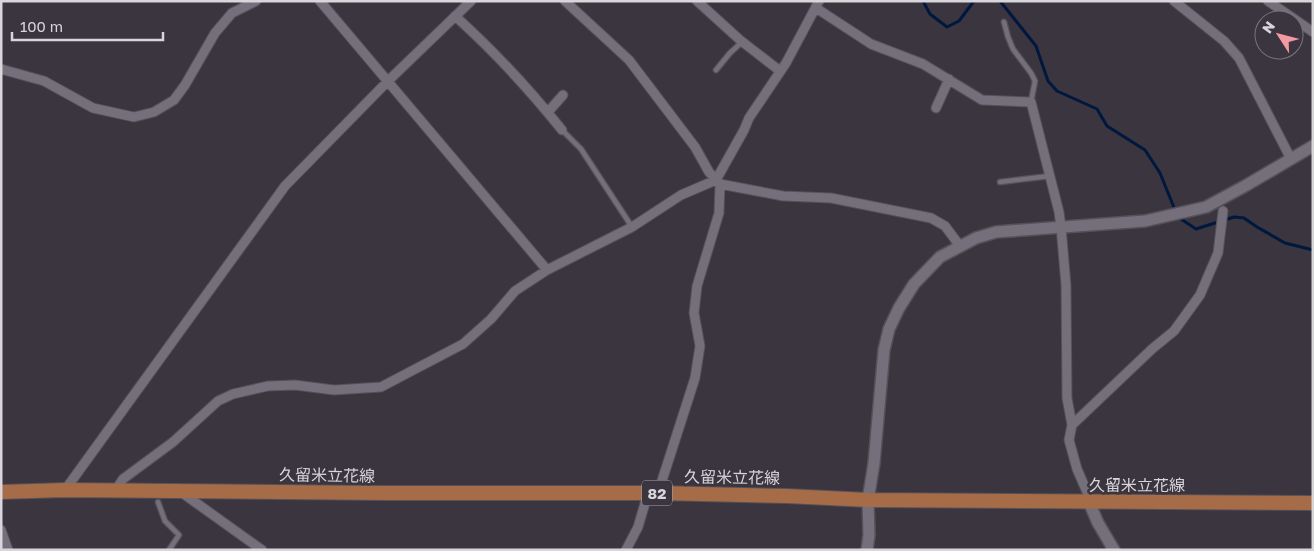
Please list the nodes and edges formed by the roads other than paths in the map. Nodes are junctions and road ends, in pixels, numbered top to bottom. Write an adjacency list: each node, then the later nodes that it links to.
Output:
1 (256, 1): 13 (street)
2 (320, 1): 17 (street)
3 (471, 1): 9 (street)
4 (566, 1): 26 (street)
5 (697, 1): 12 (street)
6 (1174, 1): 24 (street)
7 (1268, 1): 11 (street)
8 (817, 4): 15 (street); 16 (street)
9 (455, 16): 17 (street); 21 (street)
10 (1004, 22): 19 (lane)
11 (1313, 32)
12 (742, 42): 14 (lane); 15 (street)
13 (1, 69)
14 (716, 70)
15 (780, 71): 26 (street)
16 (949, 80): 19 (street); 20 (street)
17 (388, 82): 32 (street); 34 (street)
18 (563, 95): 21 (street)
19 (1031, 102): 25 (street)
20 (936, 108)
21 (548, 112): 22 (street)
22 (562, 130): 29 (lane)
23 (1313, 146): 24 (street)
24 (1291, 159): 30 (street)
25 (1050, 176): 27 (lane); 30 (street)
26 (718, 182): 29 (street); 31 (street); 38 (street)
27 (1000, 182)
28 (1223, 211): 33 (street)
29 (632, 227): 32 (street)
30 (1060, 227): 31 (street); 33 (street)
31 (960, 246): 39 (street)
32 (547, 270): 37 (street)
33 (1072, 425): 41 (street)
34 (65, 490): 36 (main road, 久留米立花線 / 82); 37 (main road, 久留米立花線 / 82)
35 (180, 491): 37 (main road, 久留米立花線 / 82); 38 (main road, 久留米立花線 / 82); 47 (street)
36 (1, 492)
37 (115, 492)
38 (653, 493): 39 (main road, 久留米立花線 / 82); 48 (street)
39 (868, 500): 41 (main road, 久留米立花線 / 82); 49 (street)
40 (158, 502): 46 (lane)
41 (1089, 502): 42 (main road, 久留米立花線 / 82); 44 (street)
42 (1313, 503)
43 (1, 530): 45 (street)
44 (1115, 549)
45 (8, 550)
46 (169, 550)
47 (262, 550)
48 (626, 550)
49 (867, 550)

